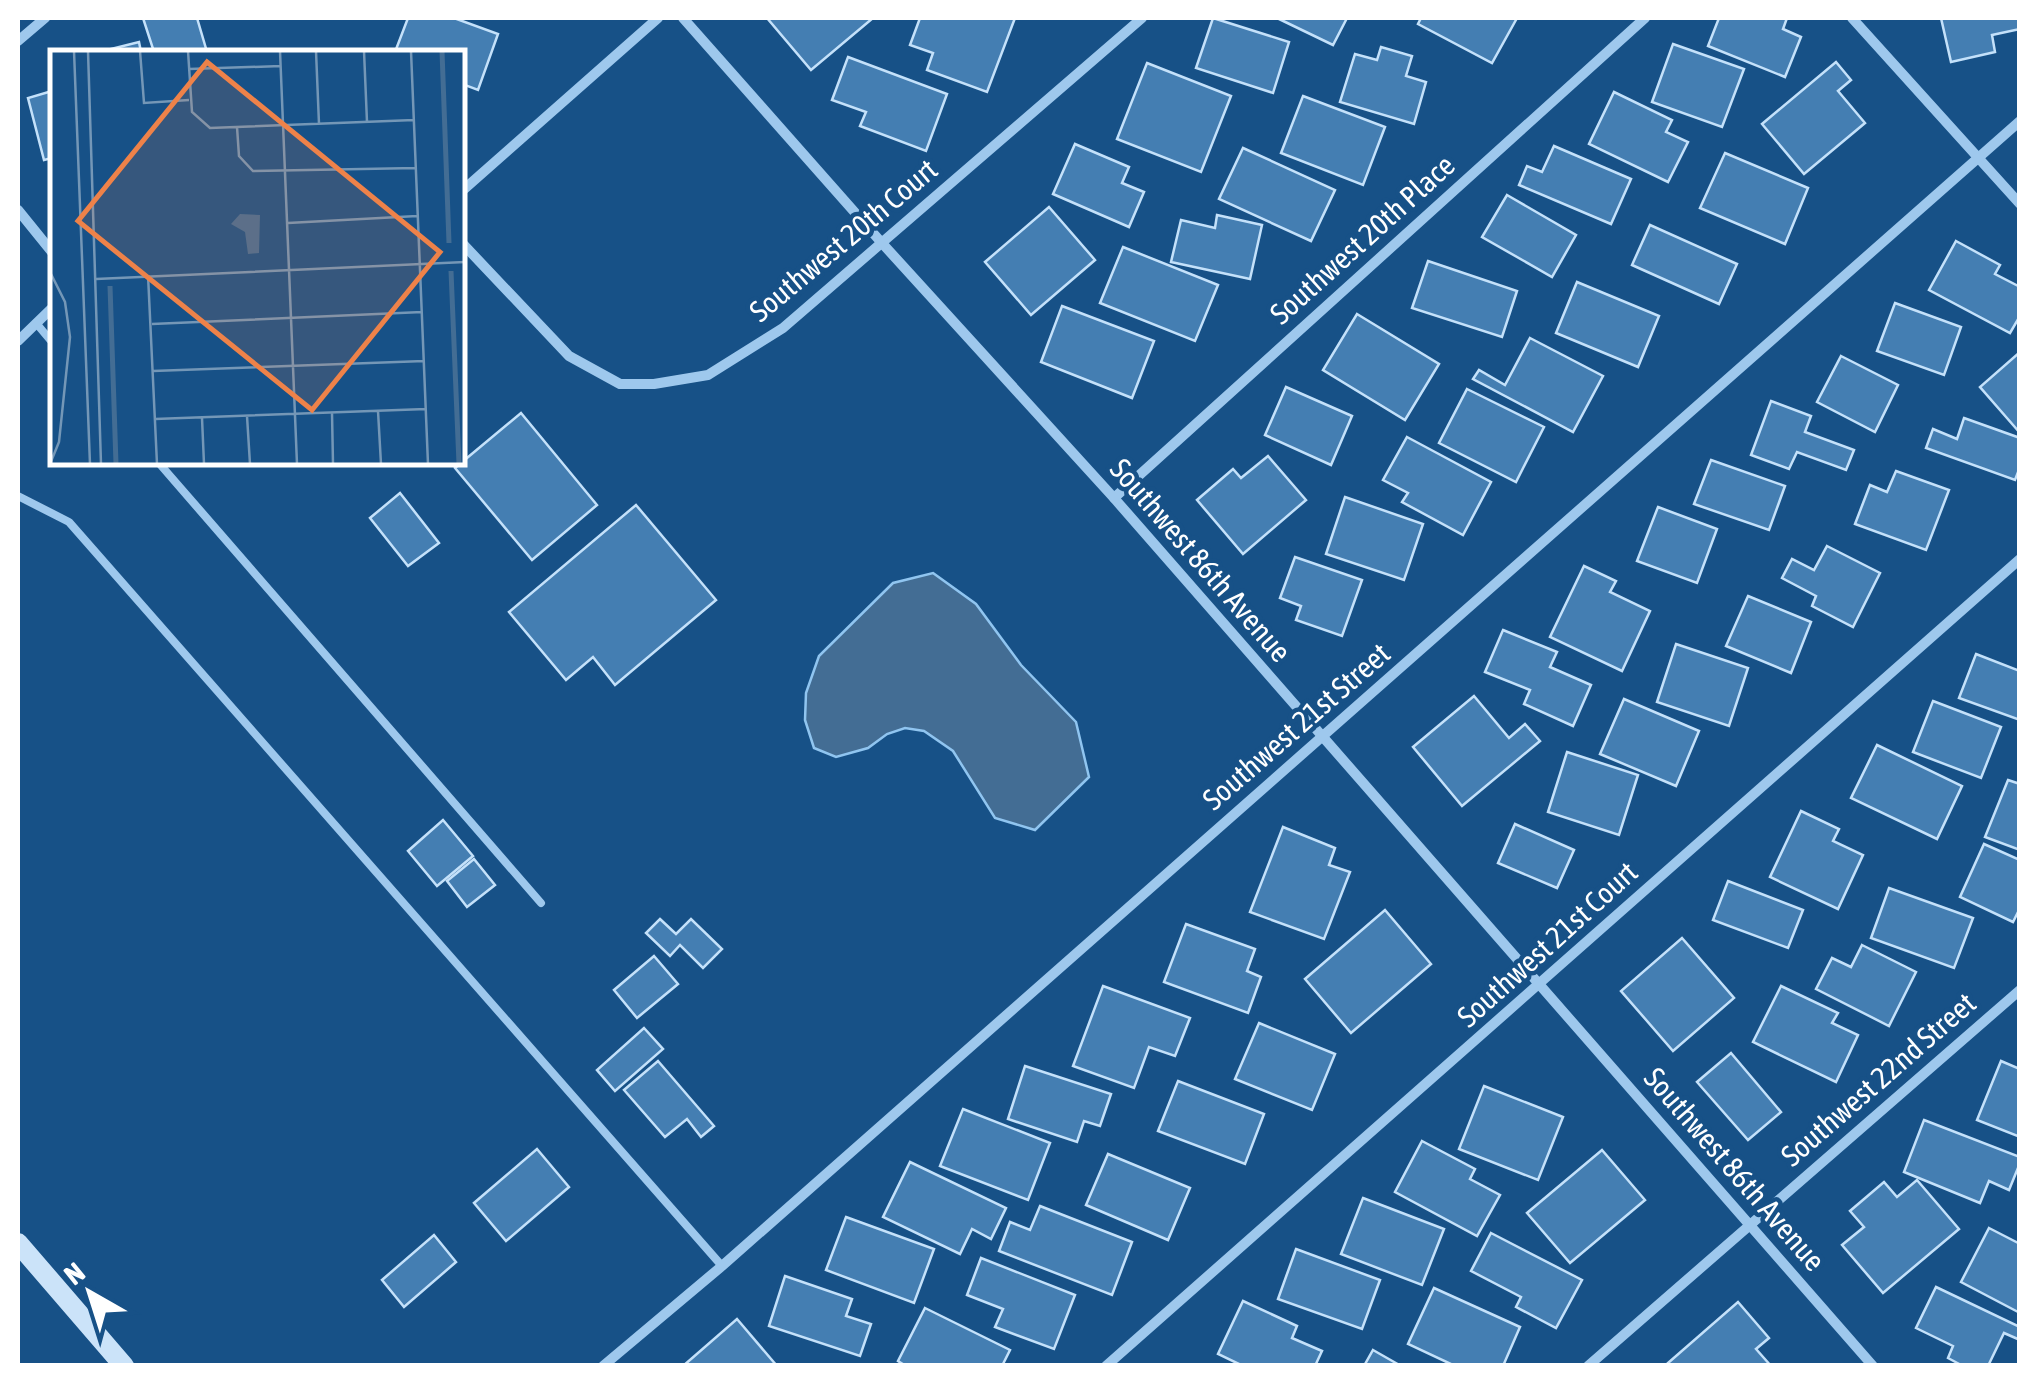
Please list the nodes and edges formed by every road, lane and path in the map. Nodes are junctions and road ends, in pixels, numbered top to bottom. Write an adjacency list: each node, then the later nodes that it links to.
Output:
1 (45, 18): 7 (street)
2 (658, 18): 10 (street)
3 (683, 18): 13 (street, Southwest 86th Avenue)
4 (1142, 18): 13 (street, Southwest 20th Court)
5 (1645, 18): 22 (street, Southwest 20th Place)
6 (1852, 18): 9 (street)
7 (18, 41)
8 (2020, 120): 9 (street, Southwest 21st Street)
9 (1977, 158): 11 (street); 24 (street, Southwest 21st Street)
10 (465, 187)
11 (2020, 204)
12 (18, 210): 15 (street)
13 (881, 242): 14 (street, Southwest 20th Court); 22 (street, Southwest 86th Avenue)
14 (465, 246)
15 (50, 250)
16 (50, 310): 17 (street)
17 (36, 323): 18 (street); 19 (lane)
18 (18, 340)
19 (50, 340)
20 (161, 465): 25 (lane)
21 (18, 496): 30 (lane)
22 (1114, 498): 24 (street, Southwest 86th Avenue)
23 (2020, 558): 26 (street, Southwest 21st Court)
24 (1322, 736): 26 (street, Southwest 86th Avenue); 30 (street, Southwest 21st Street)
25 (541, 903)
26 (1539, 986): 28 (street, Southwest 86th Avenue); 33 (street, Southwest 21st Court)
27 (2020, 990): 28 (street, Southwest 22nd Street)
28 (1749, 1223): 34 (street, Southwest 22nd Street); 35 (street, Southwest 86th Avenue)
29 (18, 1243): 31 (main road)
30 (722, 1266): 32 (street, Southwest 21st Street)
31 (124, 1366)
32 (603, 1366)
33 (1106, 1366)
34 (1588, 1366)
35 (1874, 1366)

